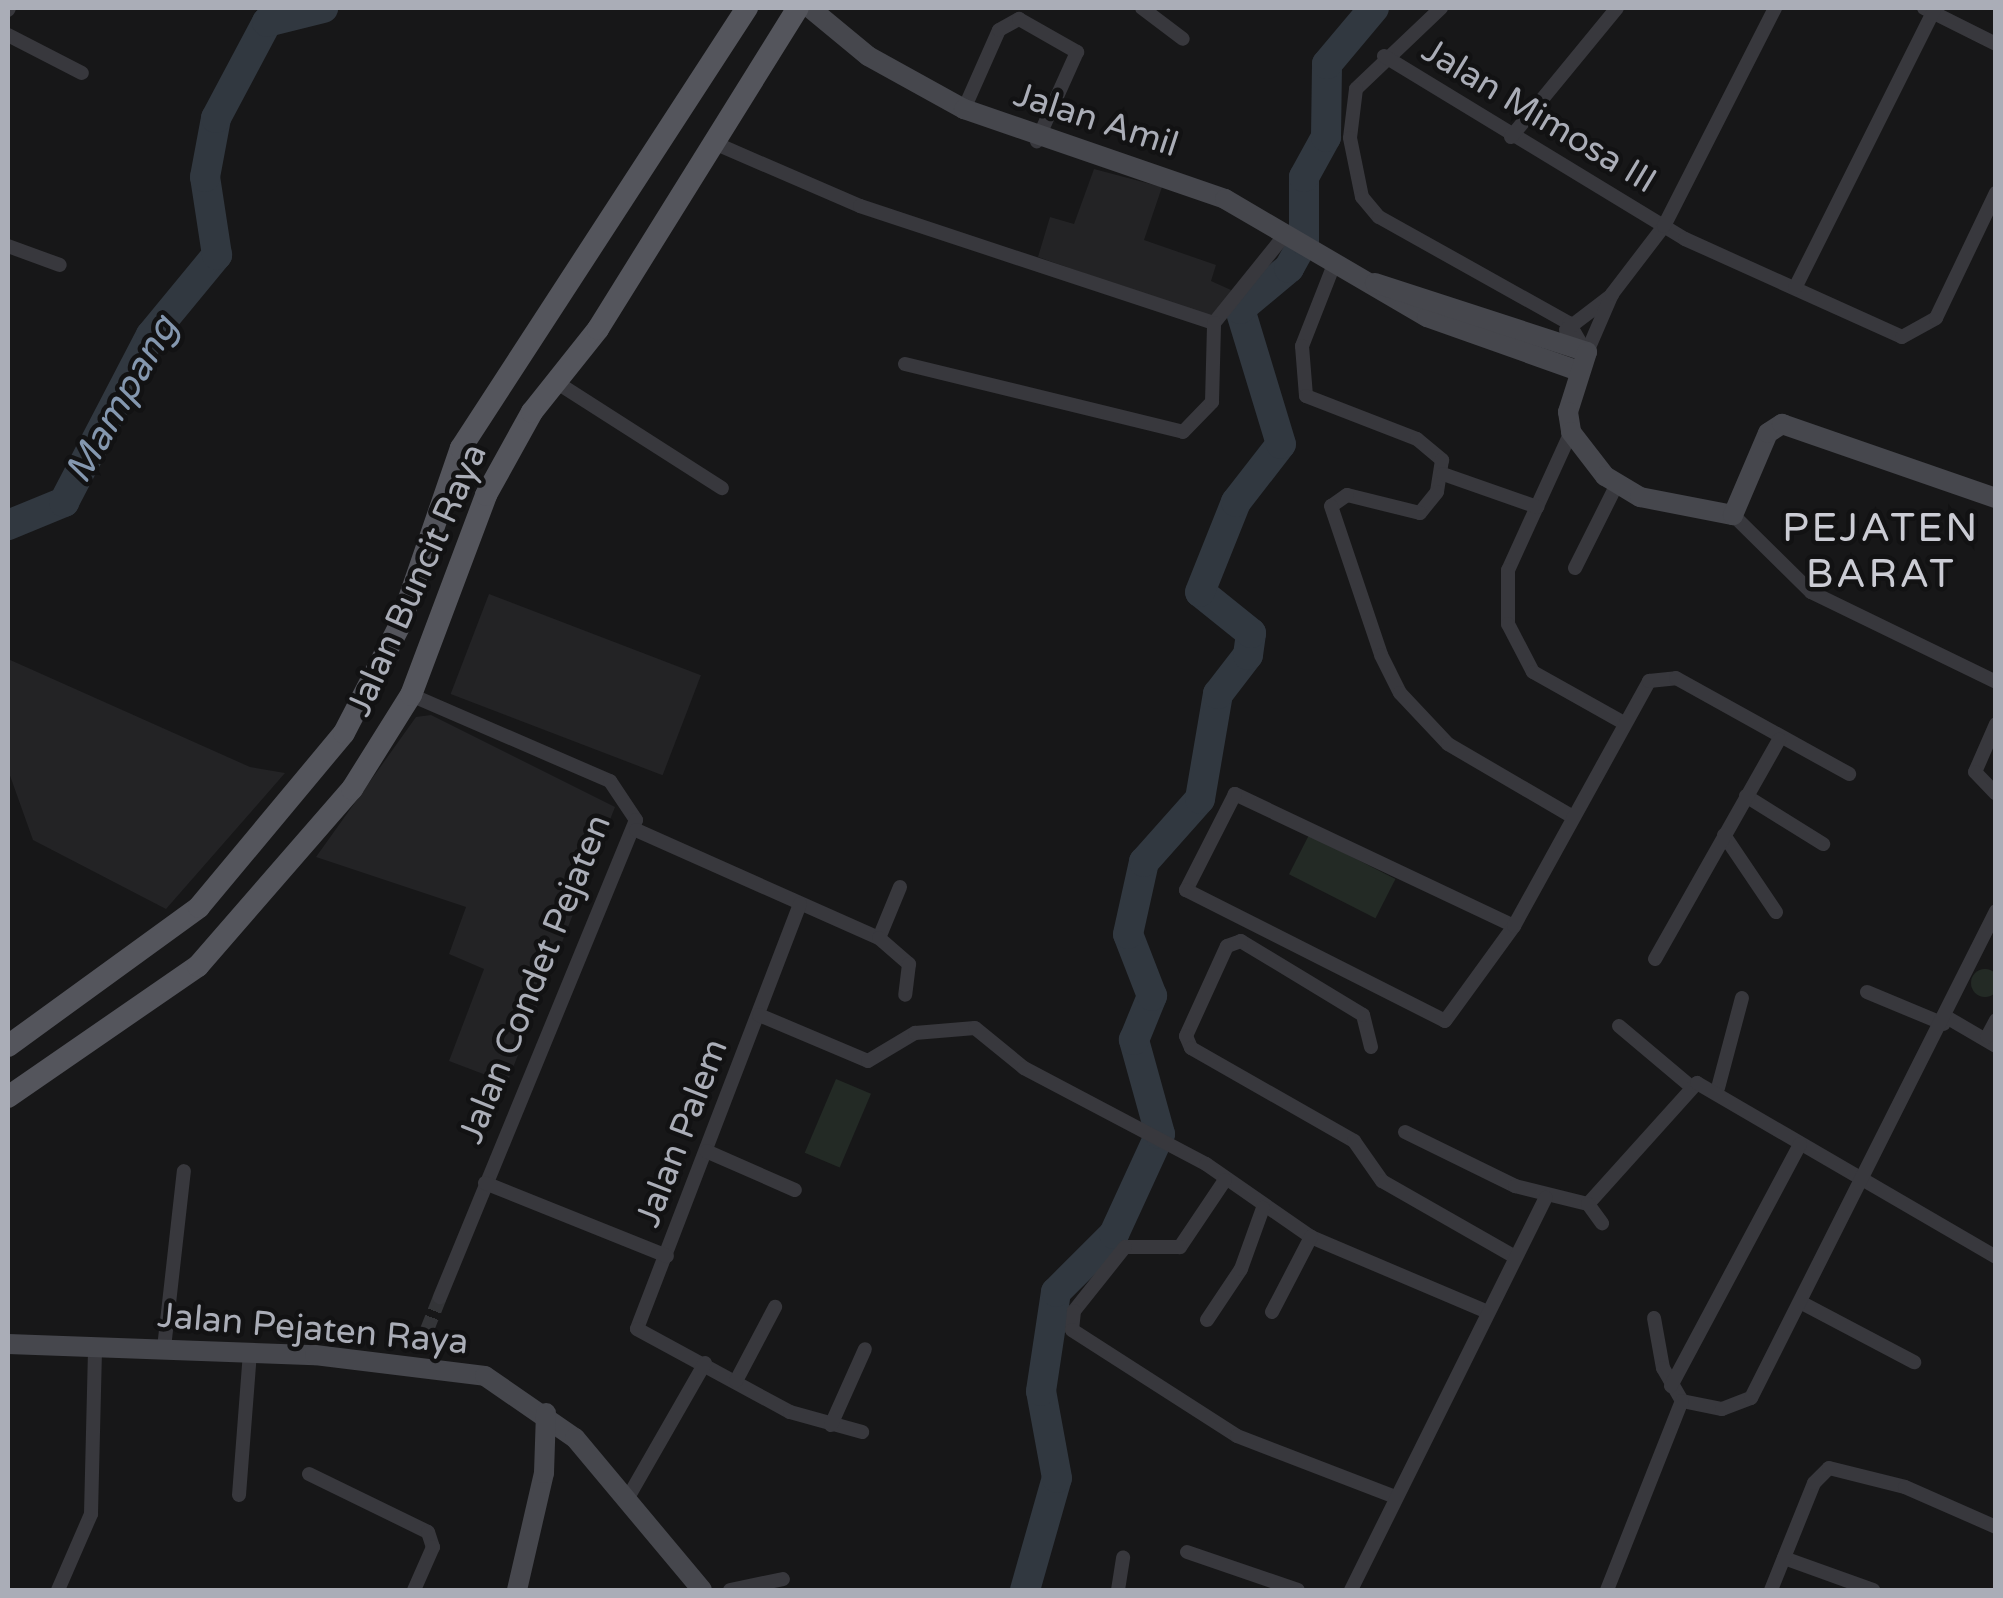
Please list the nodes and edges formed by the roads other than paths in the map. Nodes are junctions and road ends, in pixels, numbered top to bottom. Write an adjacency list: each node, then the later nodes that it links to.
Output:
1 (747, 8): 40 (main road, Jalan Buncit Raya)
2 (798, 8): 16 (main road, Jalan Buncit Raya)
3 (810, 8): 14 (street, Jalan Amil)
4 (1142, 8): 10 (street)
5 (1441, 8): 12 (street)
6 (1617, 8): 15 (street)
7 (1774, 8): 19 (street)
8 (1928, 10): 11 (street); 24 (street)
9 (8, 34): 13 (street)
10 (1182, 39)
11 (1996, 44)
12 (1384, 56): 15 (street, Jalan Mimosa III); 27 (street)
13 (82, 73)
14 (964, 109): 17 (street, Jalan Amil); 17 (street)
15 (1510, 137): 19 (street, Jalan Mimosa III)
16 (712, 142): 26 (street); 31 (main road, Jalan Buncit Raya)
17 (1037, 142): 20 (street, Jalan Amil)
18 (1996, 193): 24 (street, Jalan Mimosa III)
19 (1664, 226): 24 (street, Jalan Mimosa III); 25 (street)
20 (1287, 239): 23 (street, Jalan Amil); 26 (street)
21 (8, 246): 22 (street)
22 (60, 266)
23 (1333, 267): 28 (street, Jalan Amil); 33 (street)
24 (1795, 288)
25 (1612, 294): 27 (street); 29 (street)
26 (1214, 322): 30 (street)
27 (1569, 323): 28 (street); 29 (street)
28 (1558, 353): 29 (street, Jalan Amil)
29 (1583, 362): 32 (street)
30 (905, 364)
31 (556, 382): 35 (street); 41 (main road, Jalan Buncit Raya)
32 (1571, 432): 34 (street); 37 (street)
33 (1443, 474): 37 (street); 50 (street)
34 (1617, 484): 38 (street); 39 (street)
35 (722, 488)
36 (1996, 498): 38 (street)
37 (1536, 507): 44 (street)
38 (1733, 515): 42 (street)
39 (1575, 568)
40 (413, 586): 41 (main road); 69 (main road, Jalan Buncit Raya)
41 (448, 597): 43 (main road, Jalan Buncit Raya)
42 (1996, 682)
43 (411, 695): 51 (street, Jalan Condet Pejaten); 73 (main road, Jalan Buncit Raya)
44 (1622, 722): 46 (street); 50 (street)
45 (1996, 724): 48 (street)
46 (1779, 740): 47 (street); 49 (street)
47 (1849, 774)
48 (1996, 794)
49 (1746, 796): 52 (street); 53 (street)
50 (1573, 817): 58 (street)
51 (636, 830): 55 (street); 79 (street, Jalan Condet Pejaten)
52 (1724, 835): 57 (street); 60 (street)
53 (1822, 844)
54 (900, 887): 59 (street)
55 (800, 904): 59 (street); 64 (street, Jalan Palem)
56 (1996, 911): 66 (street)
57 (1776, 912)
58 (1514, 926): 58 (street)
59 (879, 938): 62 (street)
60 (1654, 958)
61 (1867, 992): 66 (street)
62 (905, 995)
63 (1742, 998): 72 (street)
64 (758, 1015): 76 (street, Jalan Palem); 78 (street)
65 (1996, 1020): 68 (street)
66 (1946, 1021): 68 (street); 80 (street)
67 (1619, 1026): 71 (street)
68 (1991, 1042)
69 (8, 1046)
70 (1371, 1047): 88 (street)
71 (1689, 1085): 72 (street); 83 (street)
72 (1718, 1088): 75 (street)
73 (8, 1097)
74 (1405, 1132): 82 (street)
75 (1800, 1144): 80 (street); 105 (street)
76 (706, 1152): 81 (street); 87 (street, Jalan Palem)
77 (184, 1171): 99 (street)
78 (1225, 1180): 84 (street); 115 (street)
79 (484, 1183): 87 (street, Jalan Palem); 90 (street, Jalan Condet Pejaten)
80 (1864, 1184): 89 (street); 91 (street)
81 (796, 1190)
82 (1546, 1198): 83 (street); 88 (street)
83 (1588, 1204): 85 (street)
84 (1263, 1208): 86 (street); 96 (street)
85 (1602, 1223)
86 (1312, 1237): 93 (street); 94 (street)
87 (667, 1256): 103 (street)
88 (1515, 1257): 94 (street)
89 (1996, 1257)
90 (440, 1297)
91 (1802, 1303): 102 (street); 106 (street)
92 (775, 1306): 104 (street)
93 (1272, 1312)
94 (1488, 1312): 115 (street)
95 (1654, 1318): 105 (street)
96 (1207, 1320)
97 (8, 1344): 98 (street, Jalan Pejaten Raya)
98 (95, 1345): 99 (street, Jalan Pejaten Raya); 121 (street)
99 (164, 1348): 101 (street, Jalan Pejaten Raya)
100 (865, 1349): 108 (street)
101 (250, 1352): 107 (street, Jalan Pejaten Raya); 113 (street)
102 (1914, 1362)
103 (705, 1364): 104 (street); 114 (street)
104 (736, 1381): 108 (street)
105 (1671, 1386): 106 (street)
106 (1682, 1400): 129 (street)
107 (546, 1413): 110 (street, Jalan Pejaten Raya); 111 (street)
108 (831, 1426): 109 (street)
109 (862, 1432)
110 (575, 1438): 111 (street); 114 (street, Jalan Pejaten Raya)
111 (544, 1472): 123 (street)
112 (309, 1474): 122 (street)
113 (238, 1494)
114 (630, 1494): 124 (street, Jalan Pejaten Raya)
115 (1395, 1497): 128 (street)
116 (1996, 1526): 119 (street)
117 (1187, 1552): 127 (street)
118 (1123, 1557): 126 (street)
119 (1784, 1558): 130 (street); 131 (street)
120 (783, 1579): 125 (street)
121 (58, 1590)
122 (414, 1590)
123 (518, 1590)
124 (702, 1590)
125 (730, 1590)
126 (1118, 1590)
127 (1298, 1590)
128 (1351, 1590)
129 (1607, 1590)
130 (1772, 1590)
131 (1873, 1590)

